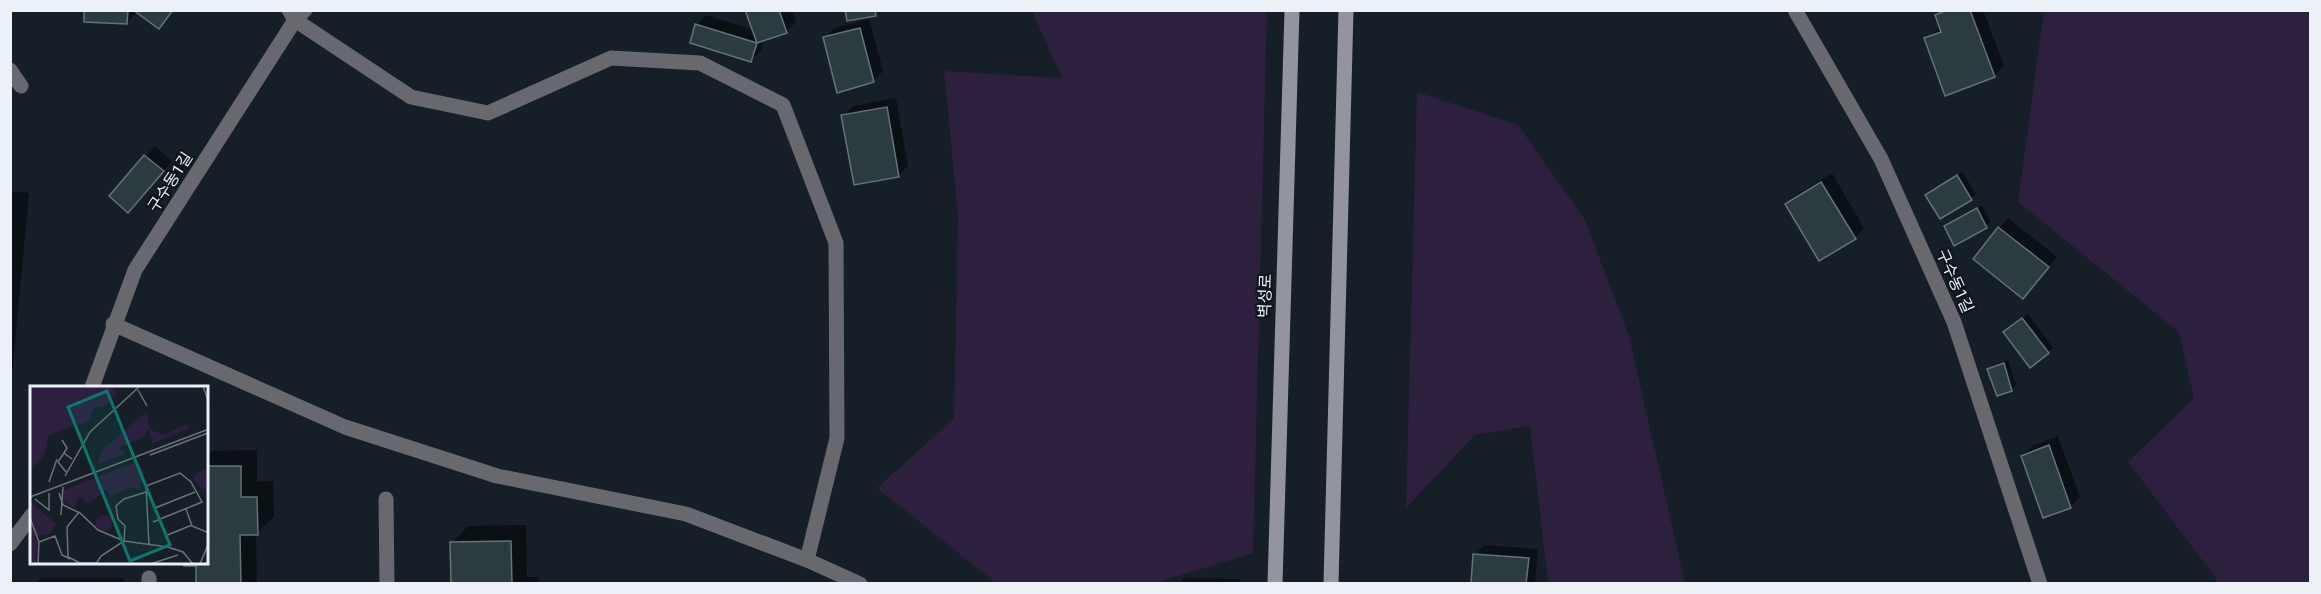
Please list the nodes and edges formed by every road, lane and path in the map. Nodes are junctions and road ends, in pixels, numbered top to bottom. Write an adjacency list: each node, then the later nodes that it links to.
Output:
1 (1292, 10): 15 (main road, 벽성로)
2 (1346, 10): 16 (main road)
3 (1795, 10): 17 (street, 구수동1길)
4 (296, 14): 7 (street, 구수동1길); 12 (street)
5 (10, 70): 6 (street)
6 (21, 87)
7 (113, 324): 8 (street, 구수동1길); 12 (street)
8 (92, 386)
9 (386, 499): 13 (street)
10 (30, 518): 11 (street)
11 (10, 544)
12 (807, 560): 14 (street)
13 (387, 584)
14 (860, 584)
15 (1275, 584)
16 (1331, 584)
17 (2040, 584)

